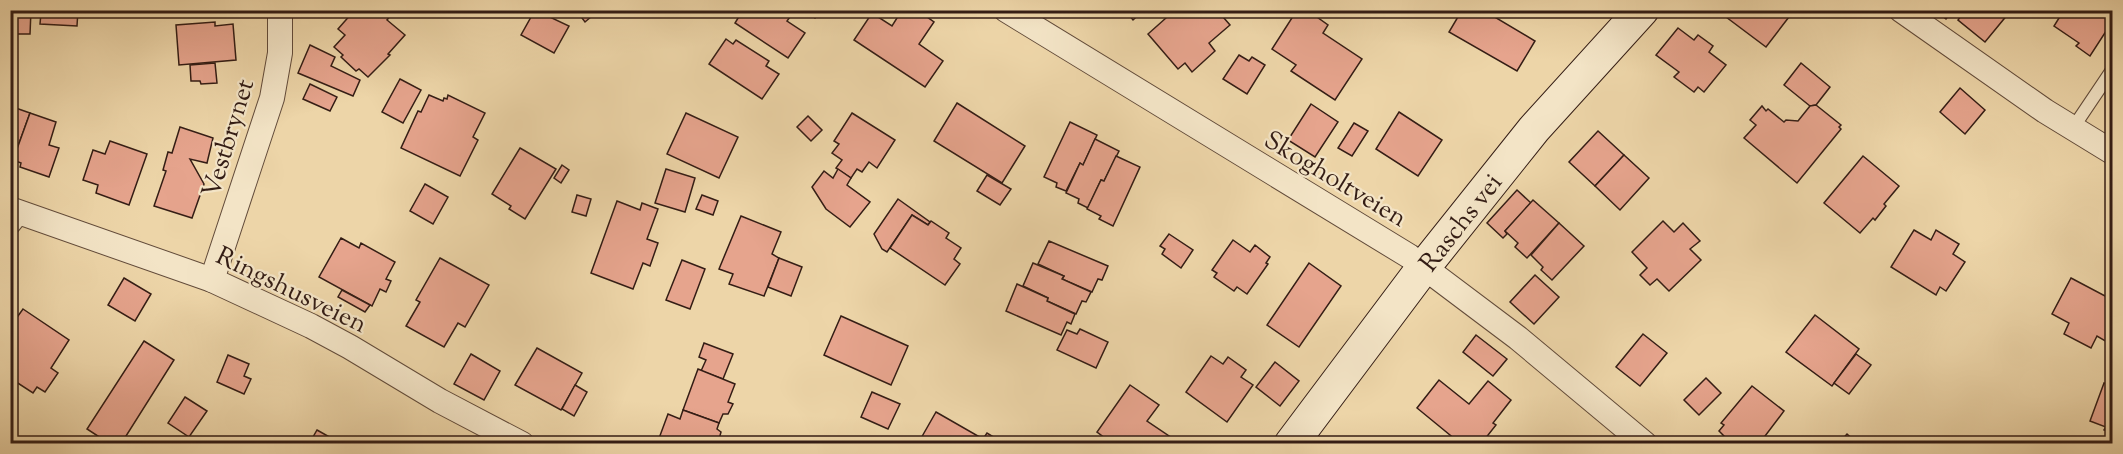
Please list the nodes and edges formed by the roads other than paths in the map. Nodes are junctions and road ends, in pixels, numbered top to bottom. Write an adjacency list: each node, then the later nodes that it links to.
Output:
1 (280, 10): 10 (street, Vestbrynet)
2 (1006, 10): 9 (street, Skogholtveien)
3 (1642, 10): 9 (street, Raschs vei)
4 (1900, 10): 6 (street)
5 (2112, 70): 6 (lane)
6 (2073, 128): 7 (street)
7 (2112, 152)
8 (15, 218): 10 (street, Ringshusveien)
9 (1424, 268): 12 (street, Raschs vei); 13 (street, Skogholtveien)
10 (212, 280): 11 (street, Ringshusveien)
11 (522, 444)
12 (1291, 444)
13 (1645, 444)

